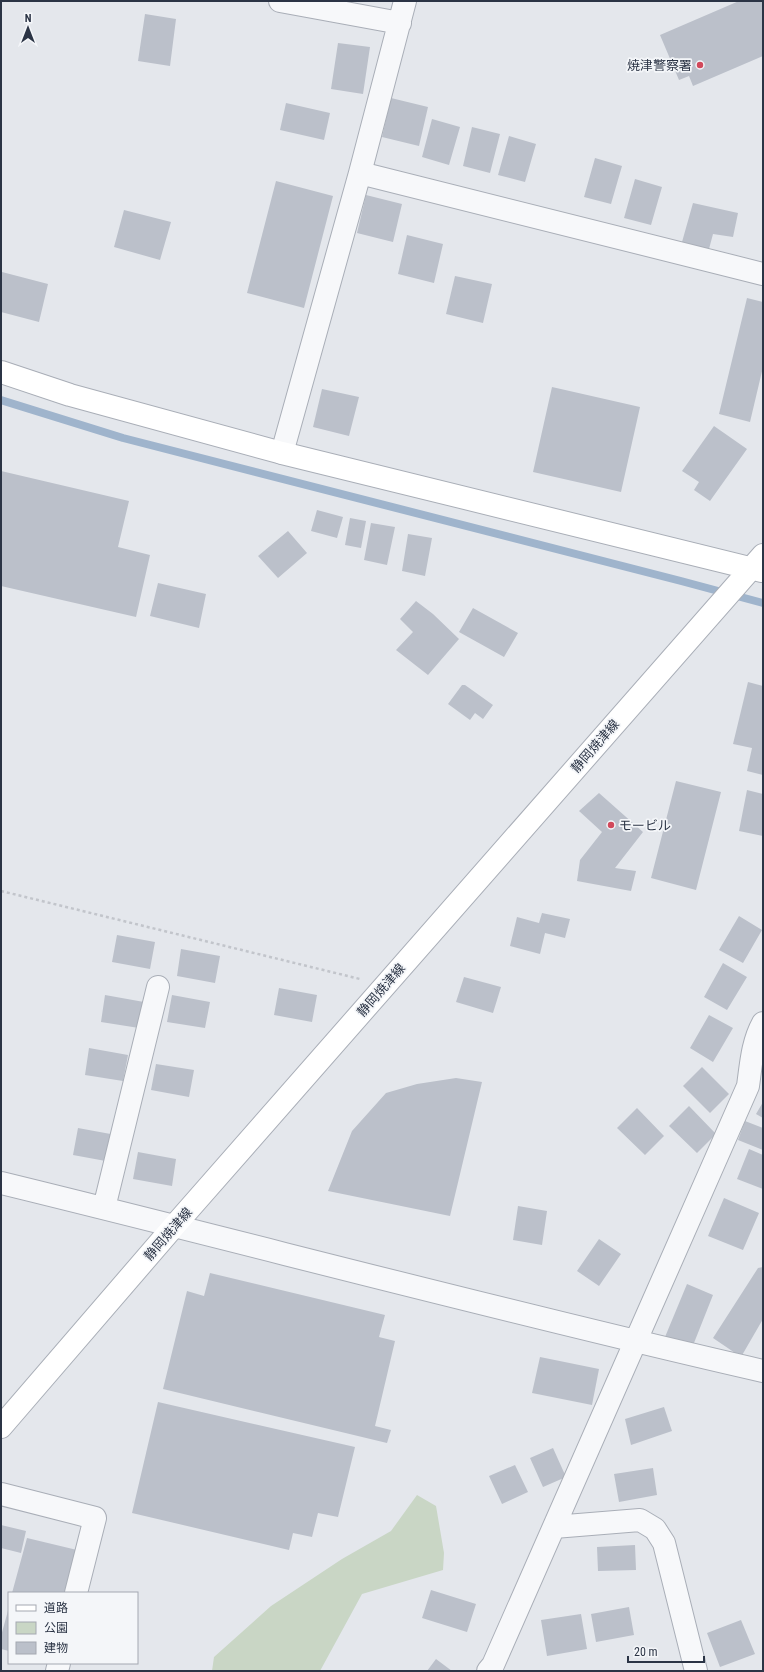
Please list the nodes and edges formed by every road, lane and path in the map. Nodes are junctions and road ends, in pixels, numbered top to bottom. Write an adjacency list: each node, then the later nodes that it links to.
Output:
1 (280, 1): 3 (street)
2 (405, 1): 3 (street)
3 (400, 23): 4 (street)
4 (360, 173): 5 (street); 7 (street)
5 (763, 274)
6 (1, 372): 7 (main road)
7 (282, 453): 8 (main road)
8 (759, 565): 10 (main road, 静岡焼津線)
9 (1, 891): 10 (path)
10 (385, 985): 15 (main road, 静岡焼津線)
11 (158, 987): 14 (street)
12 (763, 1023): 16 (street)
13 (1, 1183): 14 (street)
14 (104, 1208): 15 (street)
15 (175, 1225): 16 (street); 18 (main road, 静岡焼津線)
16 (636, 1342): 17 (street); 20 (street)
17 (763, 1371)
18 (1, 1427)
19 (1, 1494): 21 (street)
20 (554, 1527): 22 (street); 23 (street)
21 (76, 1592)
22 (488, 1671)
23 (696, 1671)

